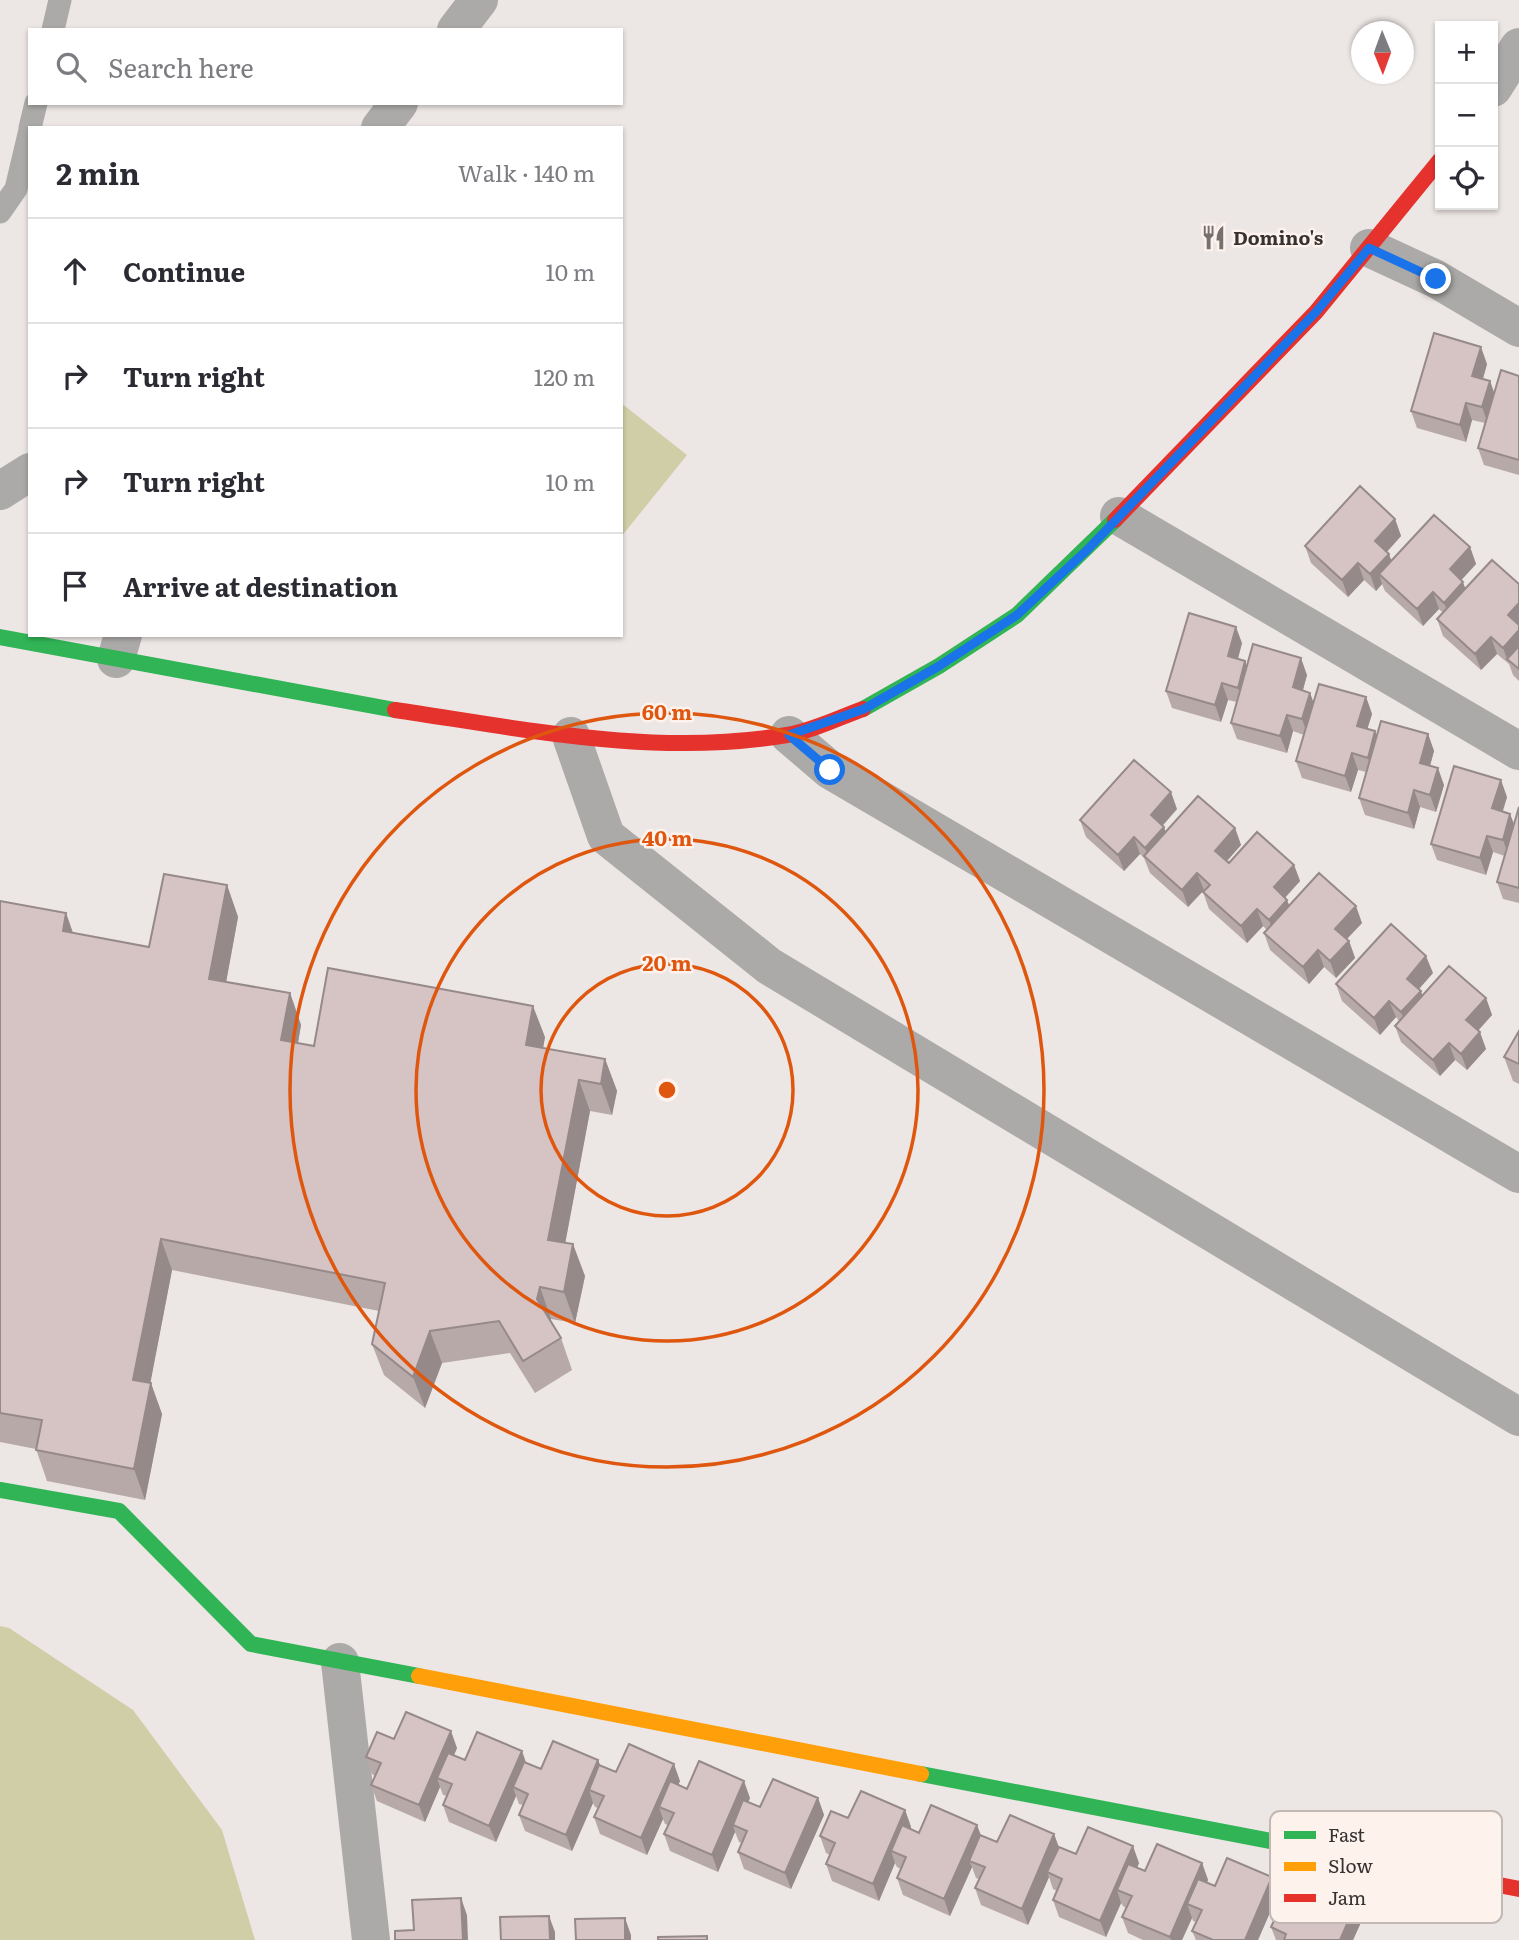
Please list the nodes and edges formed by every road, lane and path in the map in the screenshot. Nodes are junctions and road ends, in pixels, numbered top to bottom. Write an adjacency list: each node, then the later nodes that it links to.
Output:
1 (60, 0): 3 (lane)
2 (480, 0): 4 (street)
3 (53, 28)
4 (458, 28)
5 (1519, 47): 6 (street)
6 (1496, 84)
7 (36, 105): 9 (lane)
8 (397, 105): 10 (street)
9 (31, 126)
10 (382, 126)
11 (28, 138): 13 (lane)
12 (1435, 166): 14 (street)
13 (0, 212)
14 (1369, 248): 15 (street); 18 (street)
15 (1519, 328)
16 (28, 473): 17 (street)
17 (0, 491)
18 (1119, 516): 21 (street); 23 (street)
19 (0, 637): 20 (street)
20 (120, 647): 22 (street)
21 (789, 735): 22 (street); 24 (street)
22 (571, 736): 25 (street)
23 (1519, 751)
24 (1519, 1174)
25 (1519, 1417)
26 (0, 1490): 27 (street)
27 (340, 1661): 28 (street); 29 (street)
28 (1270, 1841)
29 (372, 1940)

